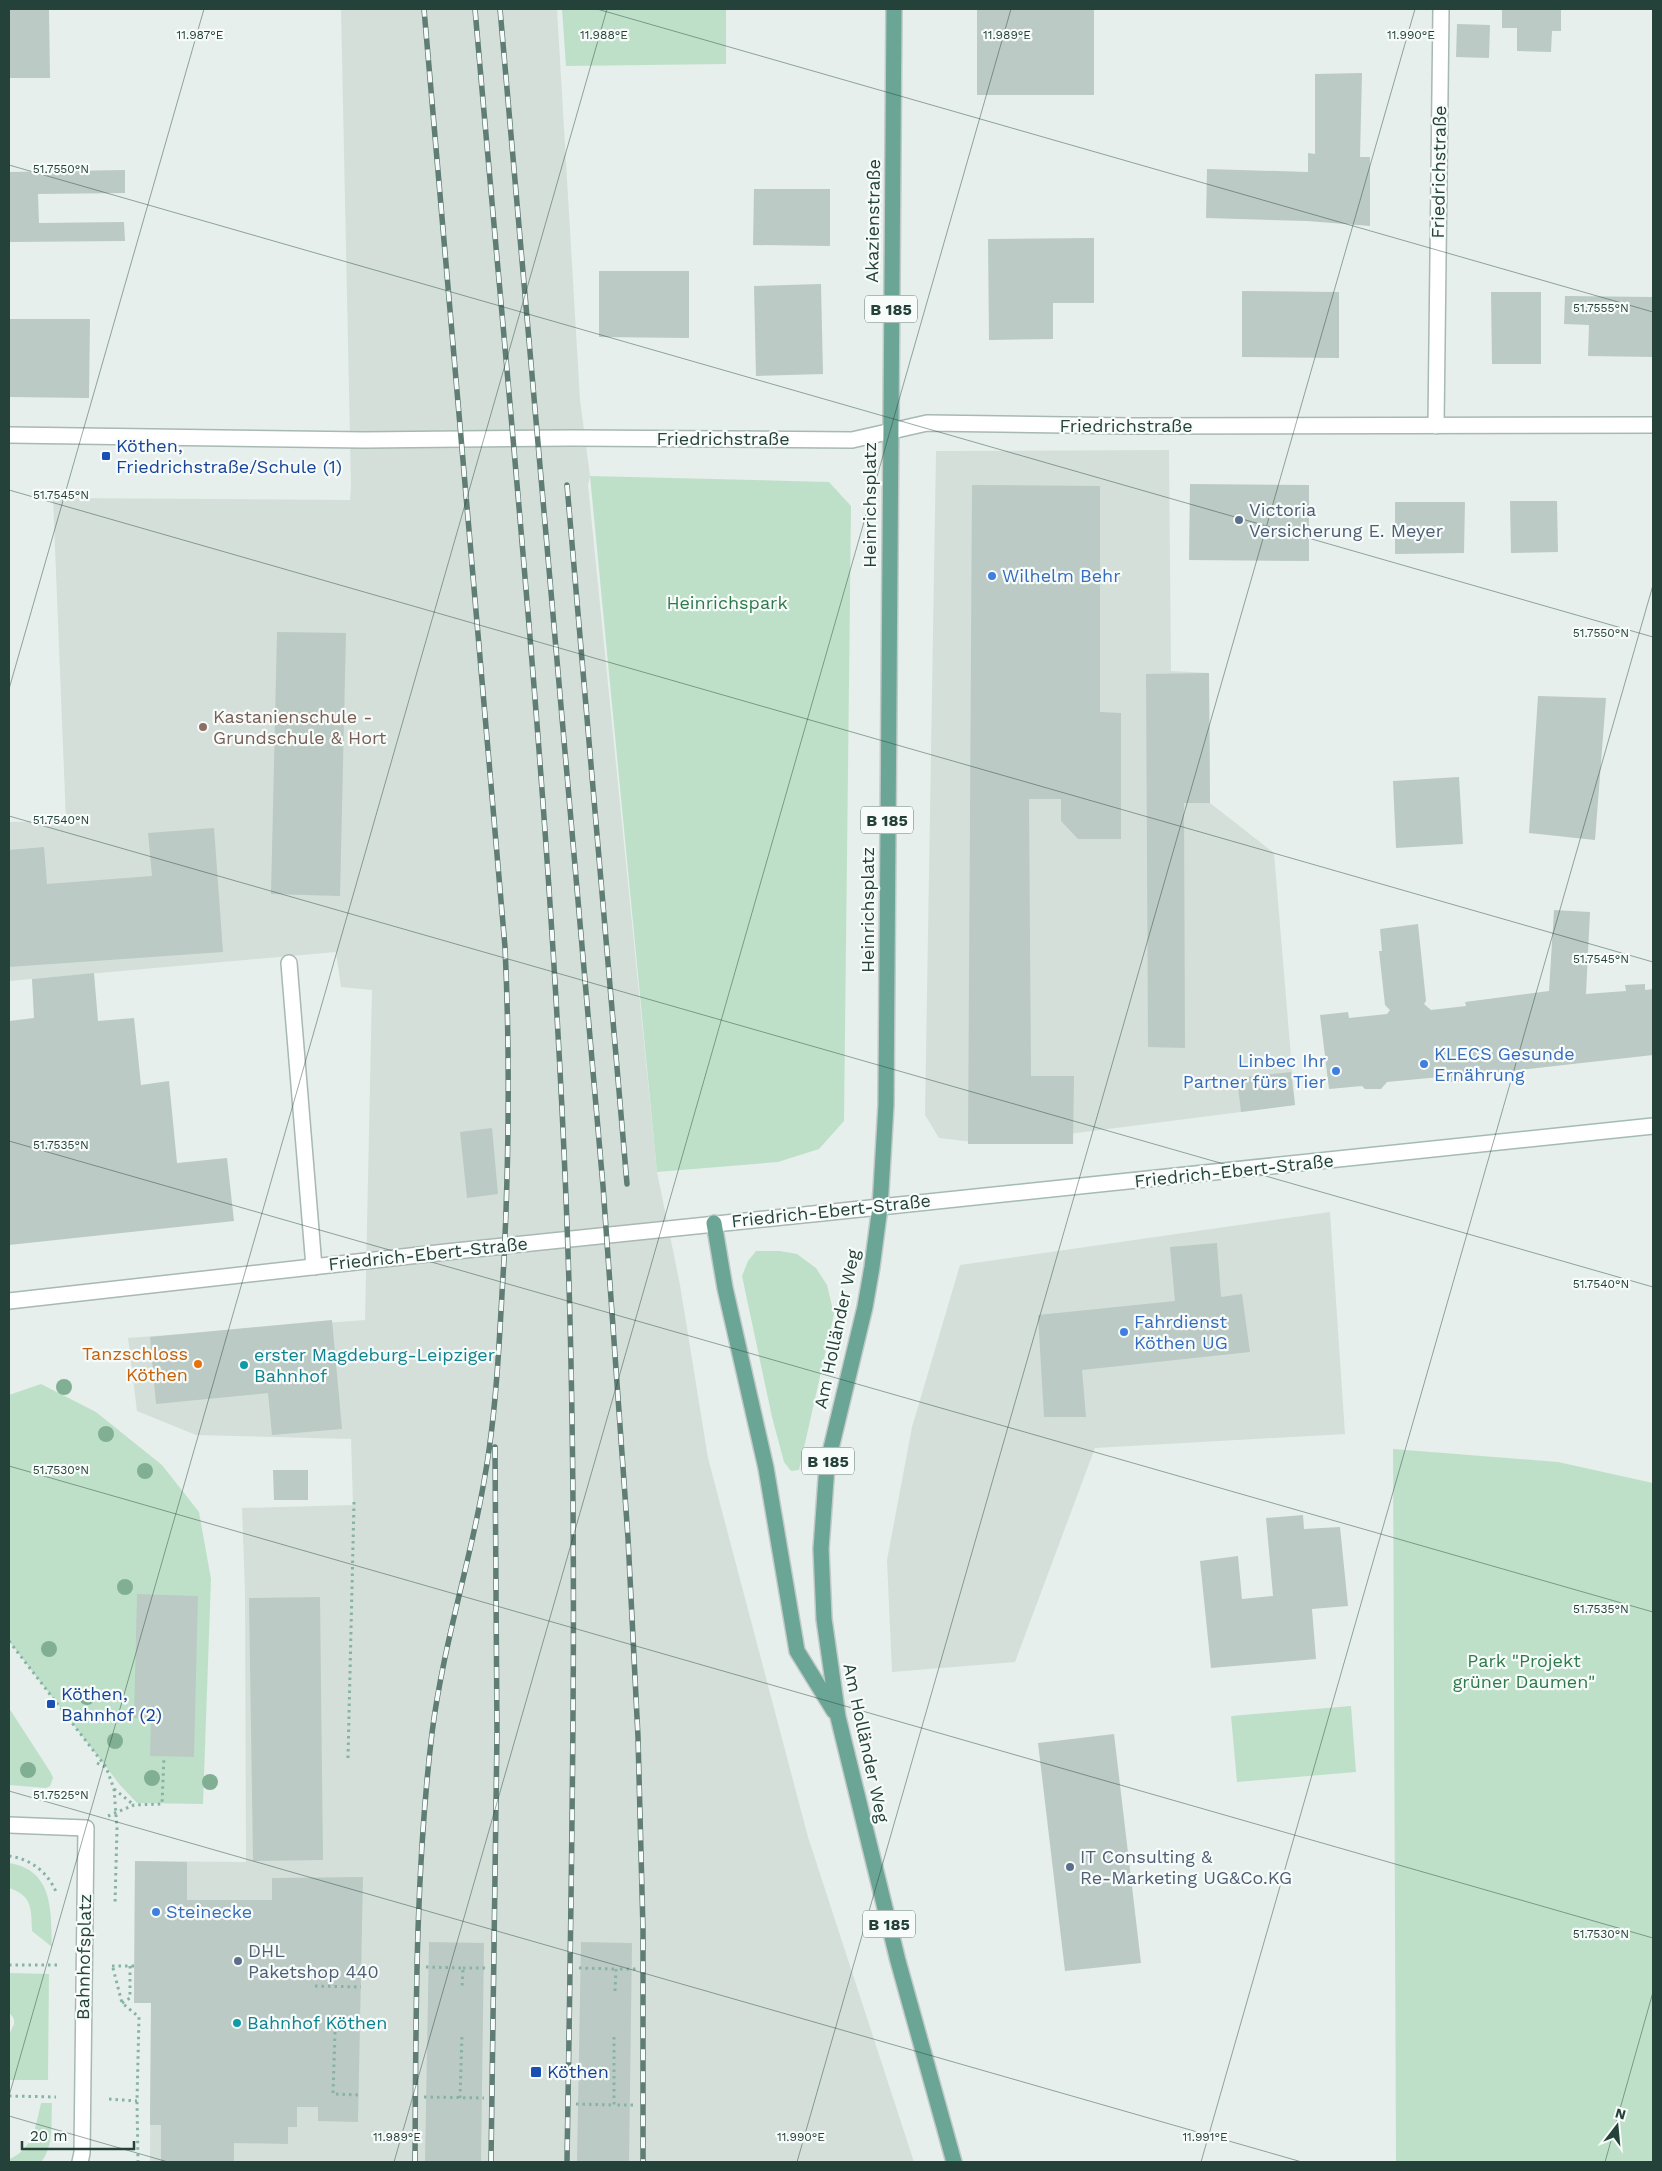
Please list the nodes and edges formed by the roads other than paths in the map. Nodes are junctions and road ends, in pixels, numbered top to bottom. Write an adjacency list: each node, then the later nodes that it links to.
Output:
1 (894, 9): 5 (main road, Akazienstraße / B 185)
2 (1441, 9): 4 (street, Friedrichstraße)
3 (1653, 425): 4 (street, Friedrichstraße)
4 (1436, 426): 5 (street, Friedrichstraße)
5 (890, 433): 6 (street, Friedrichstraße); 9 (main road, Heinrichsplatz / B 185)
6 (9, 435)
7 (289, 963): 11 (street)
8 (1653, 1126): 9 (street, Friedrich-Ebert-Straße)
9 (880, 1207): 10 (street, Friedrich-Ebert-Straße); 13 (main road, Am Holländer Weg / B 185)
10 (714, 1223): 11 (street, Friedrich-Ebert-Straße); 13 (main road)
11 (314, 1267): 12 (street, Friedrich-Ebert-Straße)
12 (9, 1301)
13 (838, 1717): 16 (main road, Am Holländer Weg / B 185)
14 (9, 1825): 15 (street, Bahnhofsplatz)
15 (80, 2162)
16 (954, 2162)

